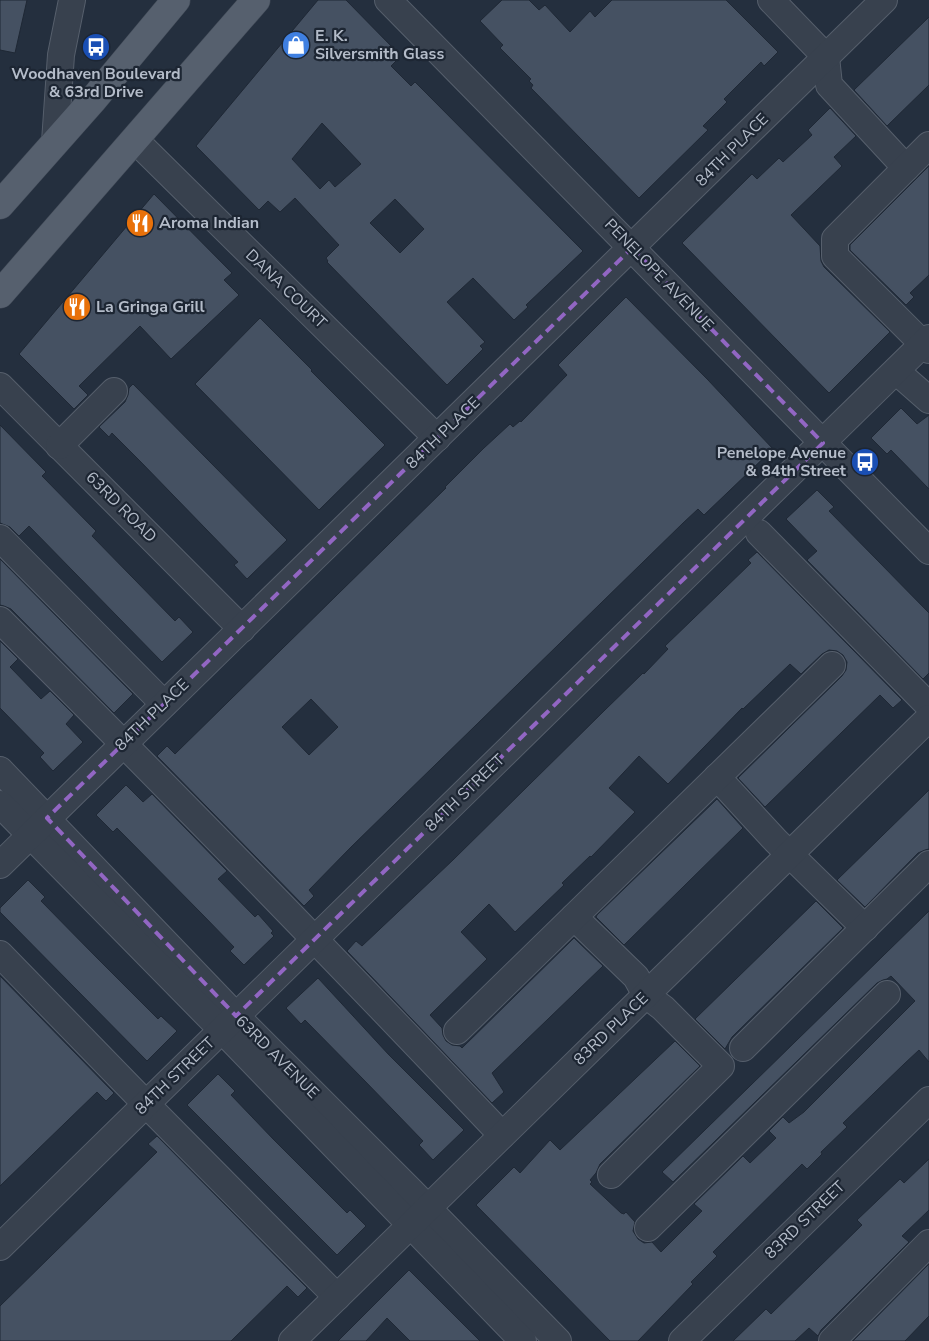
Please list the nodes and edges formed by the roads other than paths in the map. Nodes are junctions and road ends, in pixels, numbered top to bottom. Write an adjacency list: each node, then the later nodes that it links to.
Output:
1 (72, 0): 9 (street)
2 (176, 0): 9 (main road)
3 (256, 0): 8 (main road)
4 (388, 0): 13 (street, PENELOPE AVENUE)
5 (770, 0): 7 (street)
6 (884, 0): 7 (street, 84TH PLACE)
7 (826, 57): 11 (street); 13 (street, 84TH PLACE)
8 (134, 140): 14 (main road); 20 (street, DANA COURT)
9 (55, 142): 12 (main road)
10 (929, 145): 11 (street)
11 (906, 168): 15 (street)
12 (0, 205)
13 (632, 248): 20 (street, 84TH PLACE); 21 (street, PENELOPE AVENUE)
14 (0, 294)
15 (927, 344): 16 (street, 84TH STREET)
16 (896, 371): 19 (street); 21 (street, 84TH STREET)
17 (0, 386): 22 (street, 63RD ROAD)
18 (114, 391): 22 (street)
19 (929, 400)
20 (437, 438): 27 (street, 84TH PLACE)
21 (823, 443): 25 (street, PENELOPE AVENUE); 42 (street, 84TH STREET)
22 (59, 446): 27 (street, 63RD ROAD)
23 (759, 533): 30 (street)
24 (0, 538): 29 (street)
25 (929, 551)
26 (0, 620): 32 (street)
27 (242, 629): 29 (street, 84TH PLACE)
28 (832, 665): 34 (street)
29 (164, 704): 32 (street, 84TH PLACE)
30 (929, 706)
31 (929, 718): 37 (street, 83RD PLACE)
32 (124, 743): 36 (street, 84TH PLACE); 42 (street)
33 (0, 770): 36 (street, 63RD AVENUE)
34 (717, 778): 37 (street); 40 (street)
35 (0, 804): 36 (street, 63RD AVENUE)
36 (38, 826): 39 (street, 84TH PLACE); 46 (street, 63RD AVENUE)
37 (789, 853): 41 (street); 45 (street, 83RD PLACE)
38 (929, 864): 41 (street)
39 (0, 865)
40 (574, 917): 45 (street); 47 (street)
41 (865, 928): 48 (street)
42 (315, 939): 46 (street, 84TH STREET); 51 (street)
43 (0, 954): 50 (street)
44 (887, 994): 54 (street)
45 (646, 995): 51 (street, 83RD PLACE); 52 (street)
46 (229, 1023): 50 (street, 84TH STREET); 53 (street, 63RD AVENUE)
47 (457, 1032)
48 (743, 1048)
49 (929, 1100): 61 (street, 83RD STREET)
50 (146, 1104): 56 (street, 84TH STREET); 57 (street)
51 (502, 1134): 53 (street, 83RD PLACE)
52 (611, 1175)
53 (419, 1216): 57 (street, 83RD PLACE); 59 (street, 63RD AVENUE); 60 (street, 63RD AVENUE)
54 (648, 1228)
55 (929, 1243): 62 (street)
56 (0, 1247)
57 (337, 1297): 58 (street, 83RD PLACE)
58 (292, 1341)
59 (523, 1341)
60 (558, 1341)
61 (682, 1341)
62 (832, 1341)

